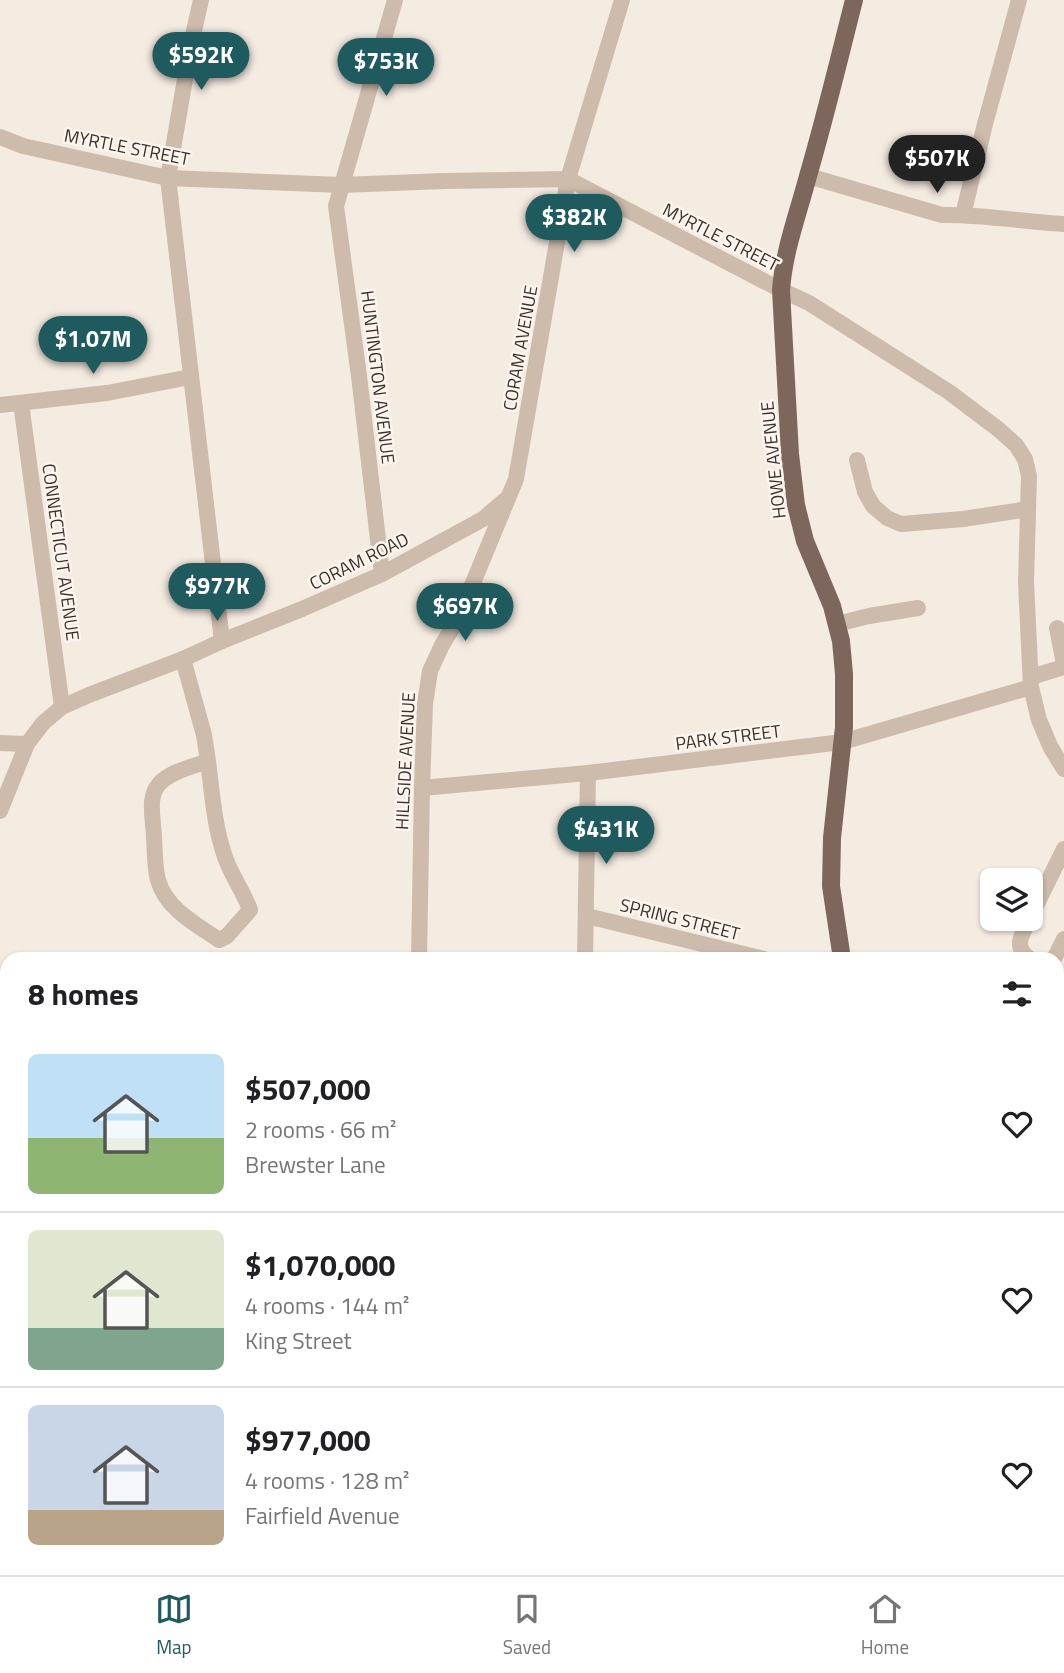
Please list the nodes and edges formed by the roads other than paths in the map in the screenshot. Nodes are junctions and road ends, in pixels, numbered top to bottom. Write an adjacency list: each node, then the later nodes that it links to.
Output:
1 (201, 0): 8 (street)
2 (396, 0): 10 (street, HUNTINGTON AVENUE)
3 (622, 0): 9 (street, CORAM AVENUE)
4 (855, 0): 7 (main road, HOWE AVENUE)
5 (1019, 0): 11 (street)
6 (0, 137): 8 (street, MYRTLE STREET)
7 (808, 176): 11 (street); 13 (main road, HOWE AVENUE)
8 (168, 178): 10 (street, MYRTLE STREET); 14 (street)
9 (568, 180): 10 (street, MYRTLE STREET); 13 (street, MYRTLE STREET); 18 (street, CORAM AVENUE)
10 (341, 186): 20 (street, HUNTINGTON AVENUE)
11 (963, 215): 12 (street)
12 (1064, 224)
13 (781, 290): 19 (street, MYRTLE STREET); 22 (main road, HOWE AVENUE)
14 (190, 377): 15 (street); 24 (street)
15 (22, 402): 16 (street); 28 (street, CONNECTICUT AVENUE)
16 (0, 405)
17 (857, 460): 19 (street)
18 (507, 499): 20 (street, CORAM ROAD); 35 (street, HILLSIDE AVENUE)
19 (1028, 509): 27 (street, MYRTLE STREET)
20 (382, 574): 24 (street, CORAM ROAD)
21 (918, 608): 22 (street)
22 (837, 624): 30 (main road, HOWE AVENUE)
23 (1057, 628): 26 (street)
24 (222, 641): 25 (street, CORAM ROAD)
25 (183, 659): 28 (street, CORAM ROAD); 32 (street)
26 (1064, 666): 27 (street, PARK STREET)
27 (1031, 682): 30 (street, PARK STREET); 33 (street, MYRTLE STREET)
28 (62, 708): 31 (street, CORAM ROAD)
29 (0, 743): 31 (street)
30 (842, 743): 34 (street, PARK STREET); 44 (main road, HOWE AVENUE)
31 (27, 744): 36 (street, CORAM ROAD)
32 (208, 761): 32 (street)
33 (1064, 769)
34 (588, 773): 35 (street, PARK STREET); 39 (street)
35 (422, 788): 41 (street, HILLSIDE AVENUE)
36 (0, 811)
37 (1064, 849): 38 (street)
38 (1043, 892)
39 (587, 916): 42 (street); 43 (street, SPRING STREET)
40 (1024, 931): 45 (street)
41 (419, 952)
42 (585, 952)
43 (735, 952)
44 (841, 952)
45 (1022, 952)

